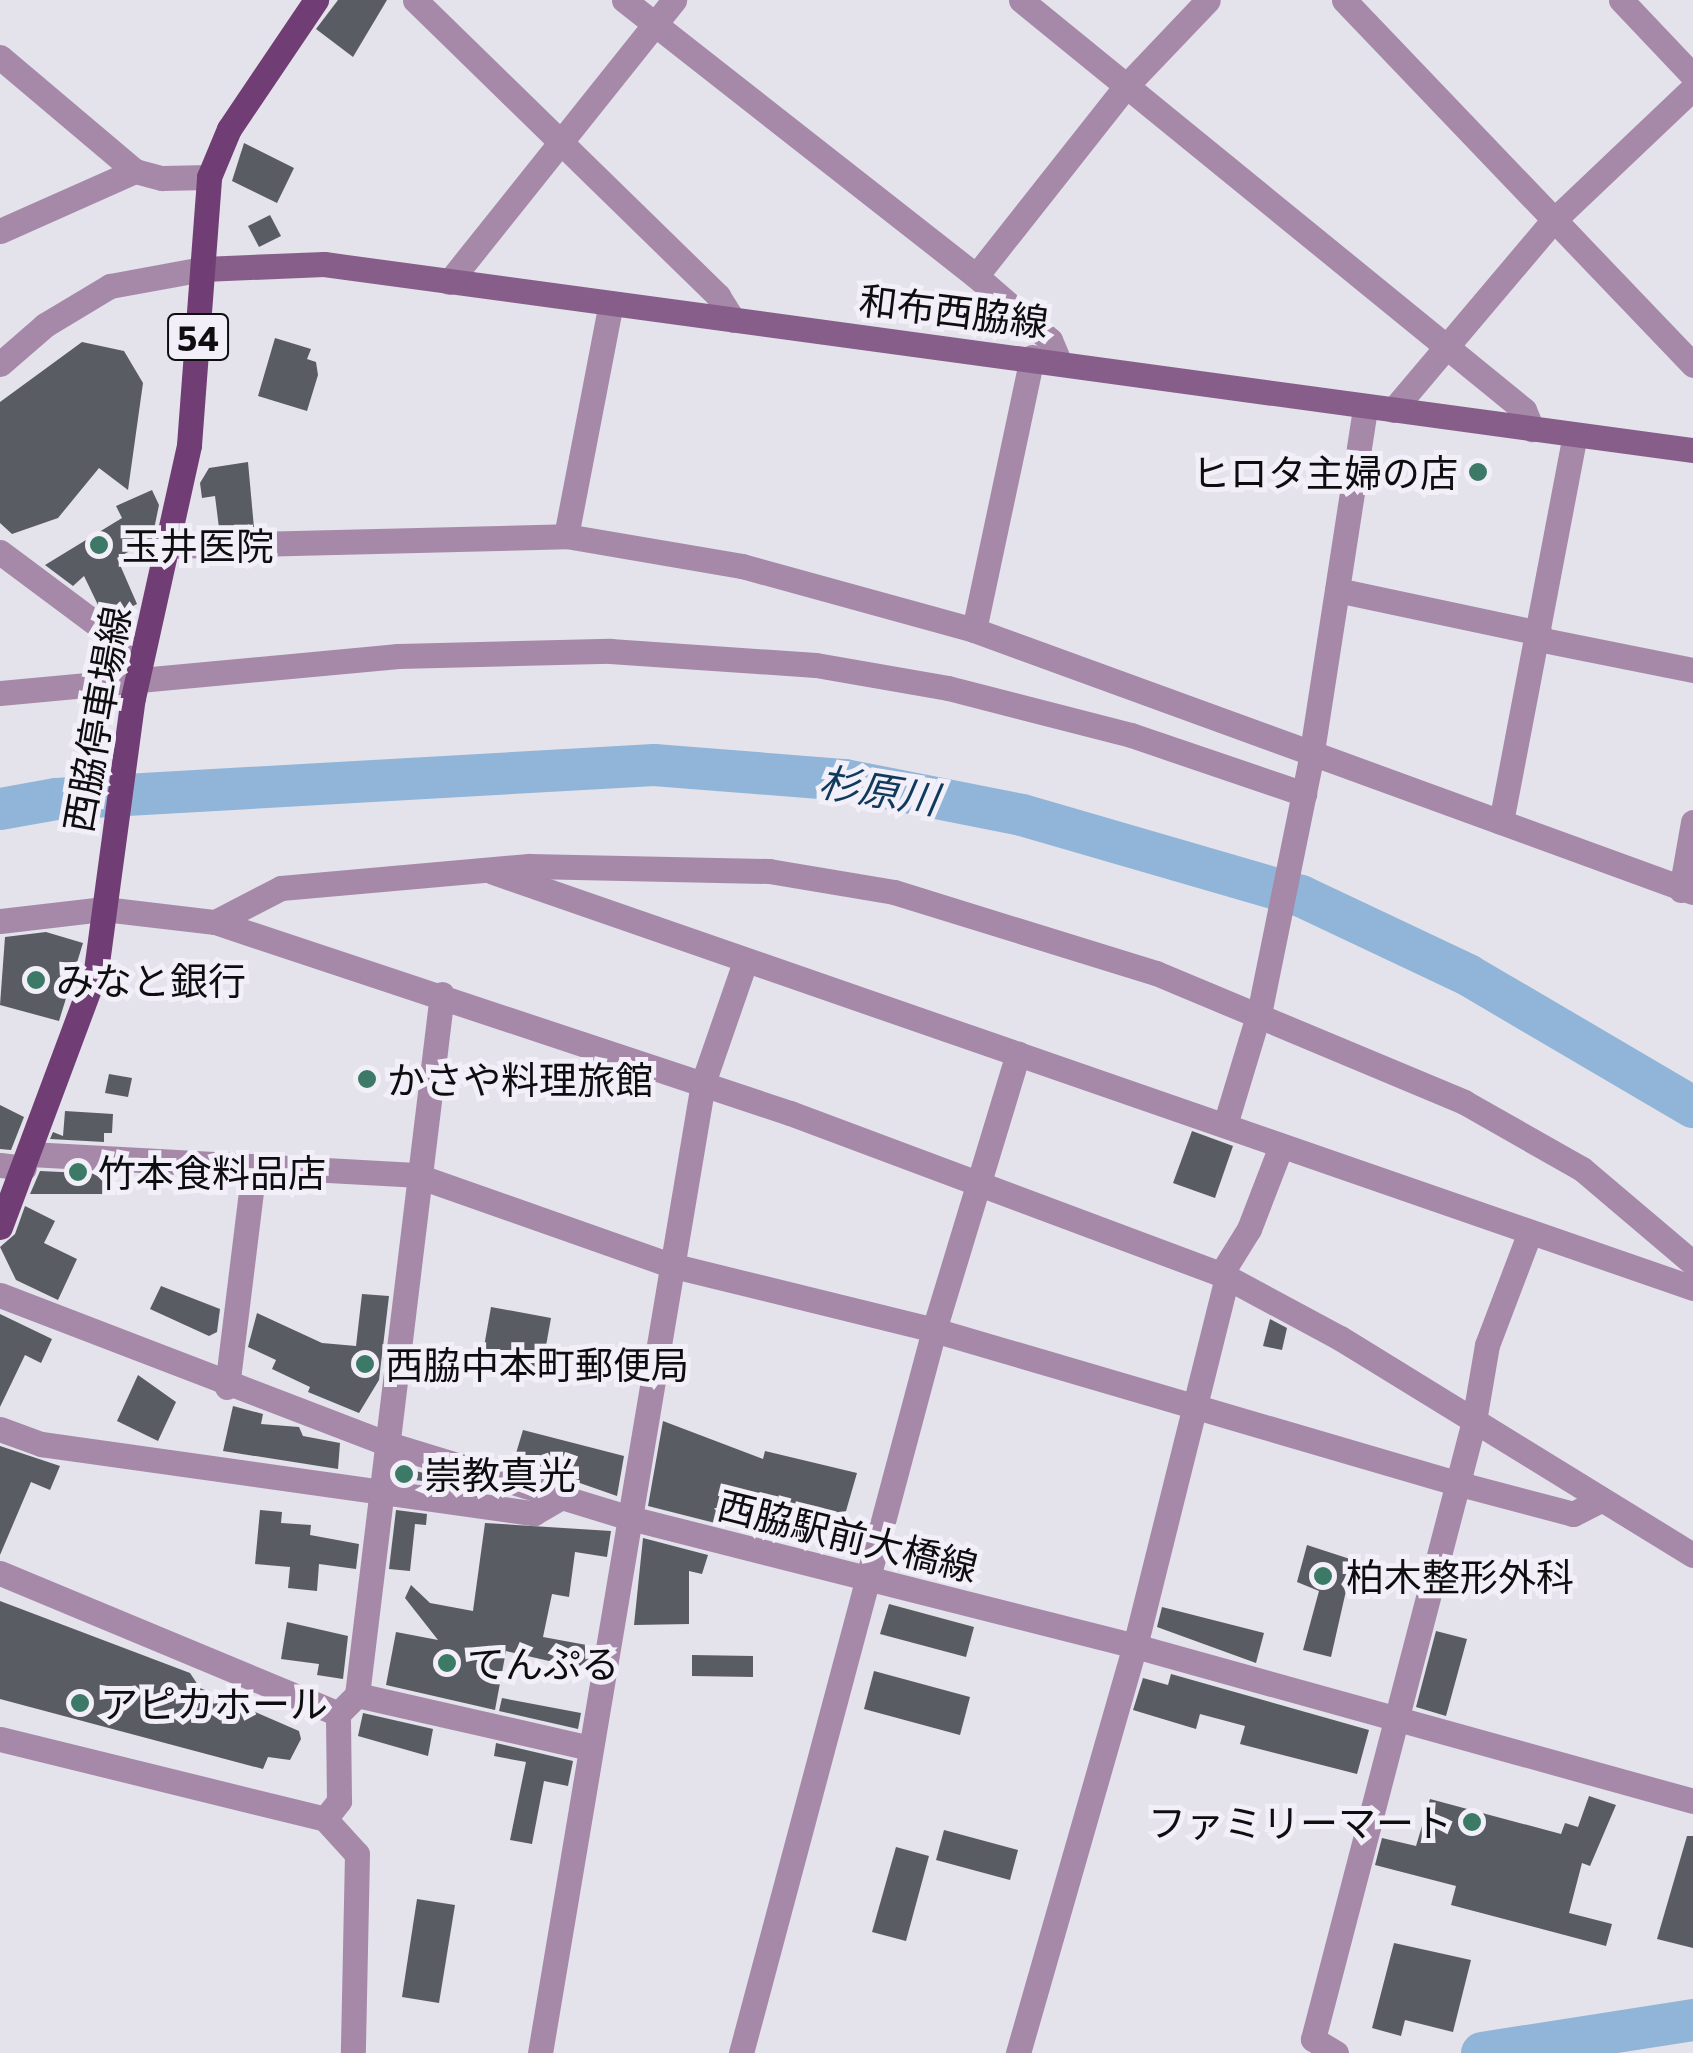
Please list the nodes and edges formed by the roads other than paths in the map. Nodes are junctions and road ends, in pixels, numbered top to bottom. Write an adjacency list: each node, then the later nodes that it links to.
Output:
1 (316, 0): 16 (main road, 西脇停車場線 / 54)
2 (416, 0): 14 (street)
3 (624, 0): 9 (street)
4 (674, 0): 9 (street)
5 (1022, 0): 12 (street)
6 (1208, 0): 12 (street)
7 (1344, 0): 17 (street)
8 (1622, 0): 11 (street)
9 (654, 23): 14 (street); 20 (street)
10 (0, 57): 15 (street)
11 (1693, 76)
12 (1127, 85): 20 (street); 24 (street)
13 (1693, 88): 17 (street)
14 (562, 140): 21 (street); 23 (street)
15 (135, 170): 16 (street); 18 (street)
16 (209, 177): 19 (main road, 西脇停車場線 / 54)
17 (1553, 221): 24 (street); 28 (street)
18 (0, 231)
19 (203, 269): 21 (main road, 和布西脇線); 27 (street); 35 (main road, 西脇停車場線 / 54)
20 (976, 276): 26 (street)
21 (450, 282): 22 (main road, 和布西脇線)
22 (611, 303): 23 (main road, 和布西脇線); 34 (street)
23 (733, 320): 25 (main road, 和布西脇線)
24 (1447, 346): 30 (street); 31 (street)
25 (1032, 357): 26 (main road, 和布西脇線); 38 (street)
26 (1059, 361): 29 (main road, 和布西脇線)
27 (0, 364)
28 (1693, 366)
29 (1365, 408): 30 (main road, 和布西脇線); 37 (street)
30 (1393, 410): 31 (main road, 和布西脇線)
31 (1532, 429): 32 (main road, 和布西脇線)
32 (1575, 435): 33 (main road, 和布西脇線); 39 (street)
33 (1693, 450)
34 (566, 536): 35 (street); 38 (street)
35 (168, 546): 40 (main road, 西脇停車場線 / 54)
36 (0, 552): 40 (street)
37 (1338, 590): 39 (street); 44 (street)
38 (974, 630): 44 (street)
39 (1539, 636): 41 (street); 46 (street)
40 (141, 657): 42 (main road, 西脇停車場線 / 54)
41 (1693, 670)
42 (134, 692): 43 (street); 45 (street); 50 (main road, 西脇停車場線 / 54)
43 (0, 694)
44 (1309, 753): 45 (street); 46 (street)
45 (1303, 799): 55 (street)
46 (1501, 822): 49 (street)
47 (1693, 822): 49 (street)
48 (492, 872): 52 (street); 53 (street); 55 (street)
49 (1687, 891)
50 (105, 899): 51 (street); 52 (street); 60 (main road, 西脇停車場線 / 54)
51 (0, 921)
52 (215, 922): 54 (street)
53 (745, 962): 56 (street); 57 (street)
54 (442, 994): 57 (street); 62 (street)
55 (1259, 1013): 58 (street); 66 (street)
56 (1018, 1053): 58 (street); 63 (street)
57 (703, 1083): 63 (street); 67 (street)
58 (1225, 1125): 59 (street)
59 (1281, 1146): 65 (street); 68 (street)
60 (18, 1162): 61 (street); 64 (main road, 西脇停車場線 / 54)
61 (254, 1166): 62 (street); 72 (street)
62 (416, 1175): 67 (street); 76 (street)
63 (976, 1182): 68 (street); 71 (street)
64 (0, 1227)
65 (1530, 1232): 69 (street); 74 (street)
66 (1693, 1263)
67 (670, 1264): 71 (street); 81 (street)
68 (1224, 1275): 73 (street); 74 (street)
69 (1693, 1288)
70 (0, 1296): 72 (street, 西脇駅前大橋線)
71 (934, 1330): 73 (street); 84 (street)
72 (227, 1386): 76 (street, 西脇駅前大橋線)
73 (1197, 1407): 77 (street); 85 (street)
74 (1474, 1421): 77 (street); 80 (street)
75 (0, 1429): 78 (street)
76 (388, 1444): 78 (street); 79 (street, 西脇駅前大橋線)
77 (1456, 1482): 80 (street); 88 (street)
78 (381, 1492): 79 (street); 86 (street)
79 (562, 1498): 81 (street, 西脇駅前大橋線)
80 (1598, 1502): 82 (street)
81 (630, 1518): 84 (street, 西脇駅前大橋線); 90 (street)
82 (1693, 1555)
83 (0, 1573): 87 (street)
84 (867, 1581): 85 (street, 西脇駅前大橋線); 95 (street)
85 (1136, 1646): 88 (street, 西脇駅前大橋線); 96 (street)
86 (357, 1696): 87 (street); 90 (street)
87 (338, 1714): 92 (street)
88 (1393, 1720): 91 (street, 西脇駅前大橋線); 97 (street)
89 (0, 1739): 92 (street)
90 (590, 1748): 94 (street)
91 (1693, 1800)
92 (325, 1819): 93 (street)
93 (352, 2053)
94 (540, 2053)
95 (742, 2053)
96 (1018, 2053)
97 (1336, 2053)

